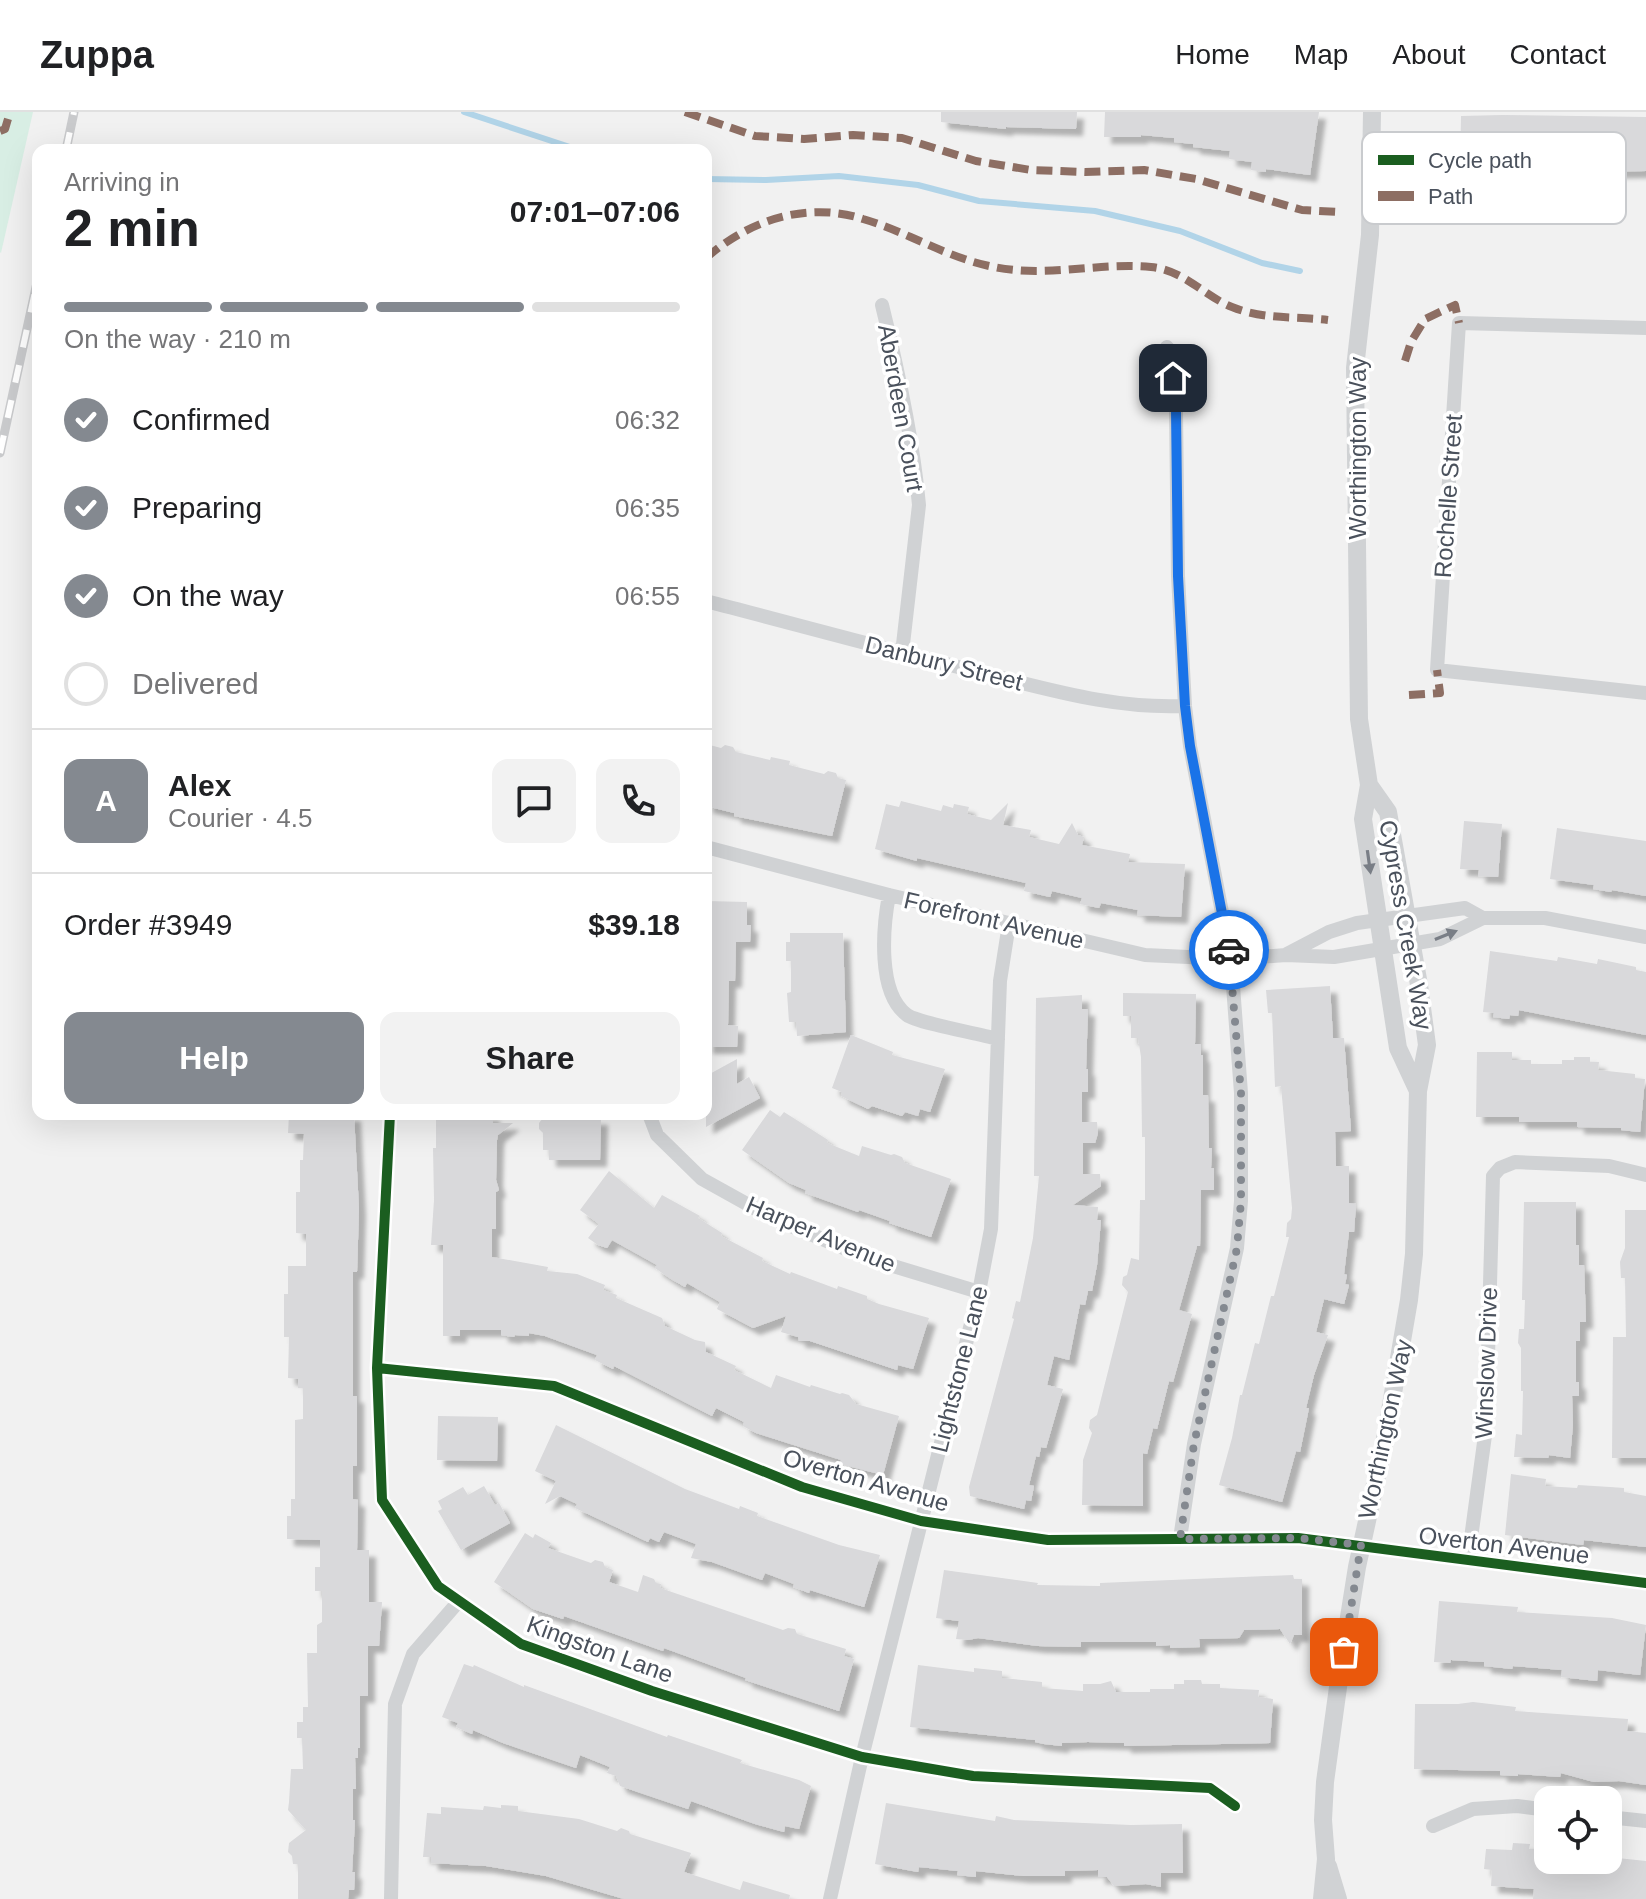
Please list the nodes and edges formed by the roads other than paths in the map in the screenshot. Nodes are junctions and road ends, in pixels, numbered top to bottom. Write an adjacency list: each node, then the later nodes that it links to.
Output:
1 (1372, 112): 2 (street, Worthington Way)
2 (1372, 132)
3 (1370, 224): 11 (street, Worthington Way)
4 (882, 305): 8 (street, Aberdeen Court)
5 (1646, 328): 9 (street, Rochelle Street)
6 (1167, 347): 10 (street)
7 (712, 603): 8 (street, Danbury Street)
8 (902, 653): 10 (street, Danbury Street)
9 (1646, 693)
10 (1185, 706): 22 (street)
11 (1369, 785): 14 (street, Cypress Creek Way); 16 (street, Cypress Creek Way, one-way to 16)
12 (712, 849): 13 (street, Forefront Avenue)
13 (889, 895): 17 (street, Forefront Avenue); 23 (street)
14 (1406, 916): 15 (street, Forefront Avenue); 16 (street, Forefront Avenue); 19 (street, Cypress Creek Way)
15 (1483, 918): 18 (street, Forefront Avenue); 19 (street, Forefront Avenue, one-way to 15)
16 (1377, 920): 20 (street, Cypress Creek Way); 21 (street, Forefront Avenue)
17 (1009, 924): 22 (street, Forefront Avenue); 23 (street, Lightstone Lane)
18 (1646, 937)
19 (1411, 944): 20 (street, Forefront Avenue); 24 (street, Cypress Creek Way)
20 (1382, 949): 21 (street, Forefront Avenue); 24 (street, Cypress Creek Way)
21 (1286, 955): 22 (street, Forefront Avenue)
22 (1231, 959): 31 (street)
23 (998, 1039): 28 (street, Lightstone Lane)
24 (1418, 1091): 32 (street, Worthington Way)
25 (390, 1120): 29 (street, Kingston Lane)
26 (651, 1120): 28 (street, Harper Avenue)
27 (1646, 1175): 33 (street, Winslow Drive)
28 (979, 1292): 30 (street, Lightstone Lane)
29 (377, 1368): 30 (street, Overton Avenue); 35 (street, Kingston Lane)
30 (921, 1521): 31 (street, Overton Avenue); 36 (street, Lightstone Lane)
31 (1180, 1539): 32 (street, Overton Avenue)
32 (1361, 1545): 33 (street, Overton Avenue); 42 (street, Worthington Way)
33 (1468, 1560): 34 (street, Overton Avenue)
34 (1646, 1583)
35 (459, 1601): 36 (street, Kingston Lane); 43 (street)
36 (862, 1757): 37 (street, Kingston Lane); 44 (street, Lightstone Lane)
37 (1235, 1806)
38 (1534, 1808): 41 (street)
39 (1622, 1818): 40 (street)
40 (1646, 1821)
41 (1433, 1826)
42 (1326, 1859): 45 (street, Worthington Way); 46 (street, Worthington Way)
43 (391, 1899)
44 (830, 1899)
45 (1322, 1899)
46 (1338, 1899)

